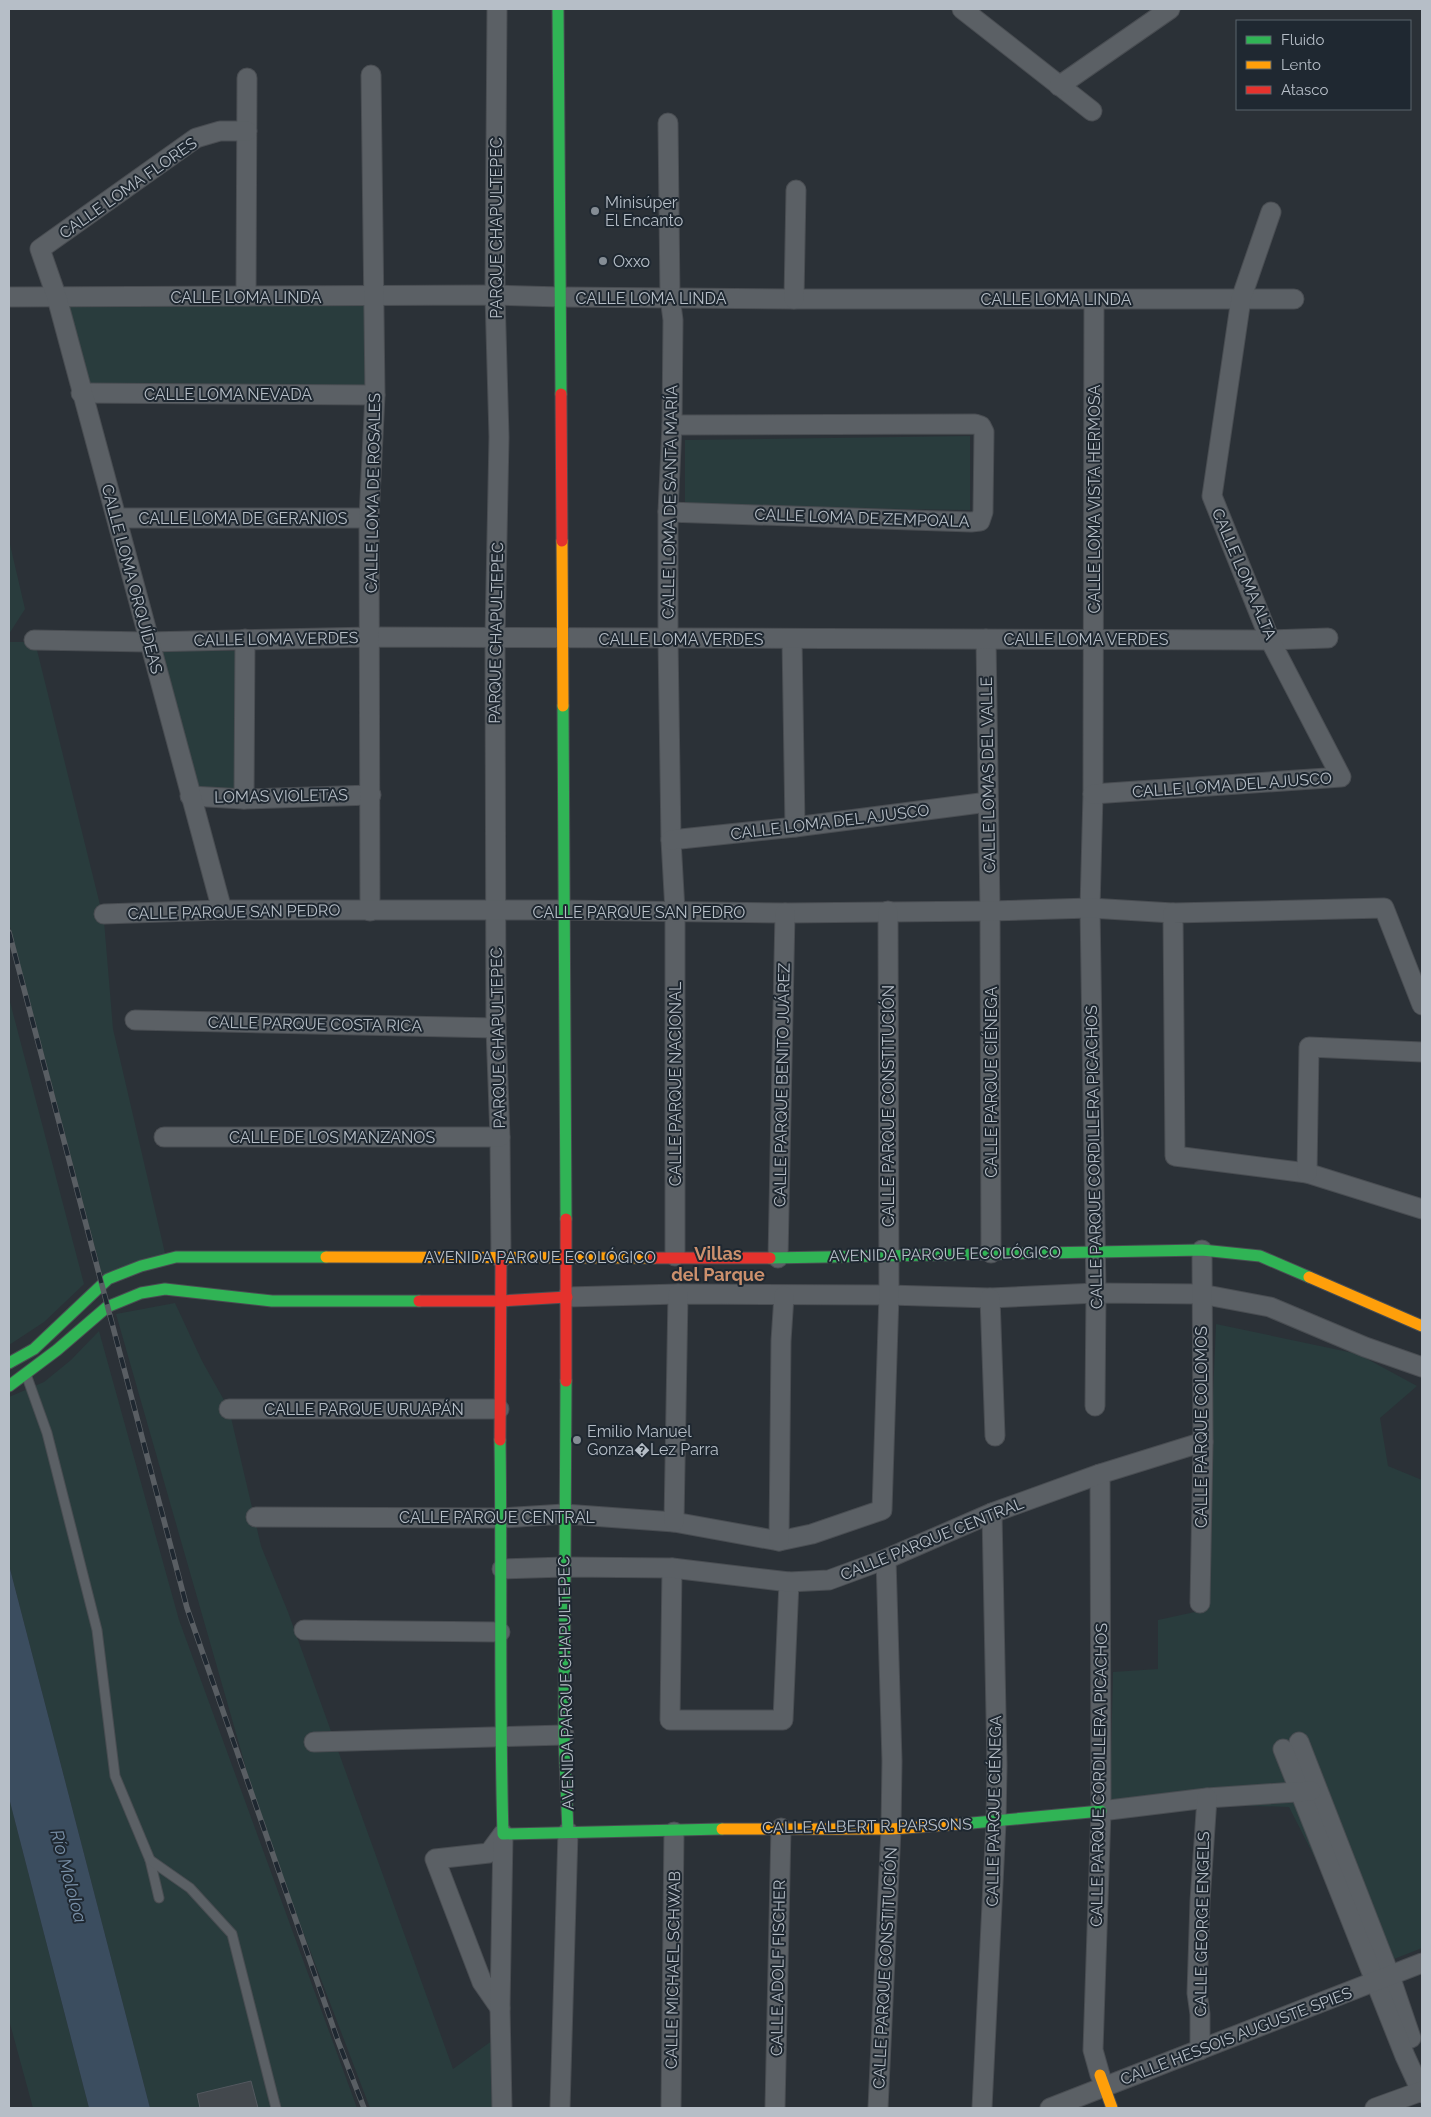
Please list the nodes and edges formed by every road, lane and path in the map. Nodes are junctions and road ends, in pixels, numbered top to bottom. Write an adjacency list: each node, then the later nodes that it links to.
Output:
1 (497, 9): 14 (street, PARQUE CHAPULTEPEC)
2 (558, 9): 18 (street)
3 (962, 9): 7 (street)
4 (1161, 12): 7 (street)
5 (371, 75): 17 (street, CALLE LOMA DE ROSALES)
6 (247, 78): 10 (street)
7 (1059, 86): 8 (street)
8 (1092, 112)
9 (668, 123): 19 (street, CALLE LOMA DE SANTA MARÍA)
10 (247, 131): 13 (street, CALLE LOMA FLORES); 15 (street)
11 (796, 190): 21 (street)
12 (1271, 212): 22 (street, CALLE LOMA ALTA)
13 (40, 249): 20 (street, CALLE LOMA ORQUÍDEAS)
14 (495, 294): 17 (street, CALLE LOMA LINDA); 18 (street, CALLE LOMA LINDA); 33 (street, PARQUE CHAPULTEPEC)
15 (246, 296): 17 (street, CALLE LOMA LINDA); 20 (street, CALLE LOMA LINDA)
16 (9, 297): 20 (street, CALLE LOMA LINDA)
17 (374, 297): 26 (street, CALLE LOMA DE ROSALES)
18 (561, 297): 19 (street, CALLE LOMA LINDA); 35 (street)
19 (670, 297): 21 (street, CALLE LOMA LINDA); 27 (street, CALLE LOMA DE SANTA MARÍA)
20 (57, 298): 25 (street, CALLE LOMA ORQUÍDEAS)
21 (794, 299): 24 (street, CALLE LOMA LINDA)
22 (1241, 299): 23 (street, CALLE LOMA LINDA); 24 (street, CALLE LOMA LINDA); 41 (street, CALLE LOMA ALTA)
23 (1294, 299)
24 (1094, 300): 39 (street, CALLE LOMA VISTA HERMOSA)
25 (81, 393): 26 (street, CALLE LOMA NEVADA); 29 (street, CALLE LOMA ORQUÍDEAS)
26 (375, 395): 30 (street, CALLE LOMA DE ROSALES)
27 (672, 425): 28 (street, CALLE LOMA DE SANTA MARÍA); 28 (street, CALLE LOMA DE ZEMPOALA)
28 (668, 512): 36 (street, CALLE LOMA DE SANTA MARÍA)
29 (117, 518): 30 (street, CALLE LOMA DE GERANIOS); 42 (street, CALLE LOMA ORQUÍDEAS)
30 (369, 518): 31 (street, CALLE LOMA DE ROSALES)
31 (371, 637): 32 (street, CALLE LOMA VERDES); 33 (street, CALLE LOMA VERDES); 45 (street, CALLE LOMA DE ROSALES)
32 (245, 638): 42 (street, CALLE LOMA VERDES); 47 (street)
33 (495, 638): 35 (street, CALLE LOMA VERDES); 58 (street, PARQUE CHAPULTEPEC)
34 (1328, 638): 41 (street, CALLE LOMA VERDES)
35 (561, 639): 36 (street, CALLE LOMA VERDES); 53 (street)
36 (668, 639): 37 (street, CALLE LOMA VERDES); 50 (street, CALLE LOMA DE SANTA MARÍA)
37 (792, 639): 38 (street, CALLE LOMA VERDES); 49 (street)
38 (986, 639): 39 (street, CALLE LOMA VERDES); 48 (street, CALLE LOMAS DEL VALLE)
39 (1093, 639): 41 (street, CALLE LOMA VERDES); 44 (street, CALLE LOMA VISTA HERMOSA)
40 (34, 640): 42 (street, CALLE LOMA VERDES)
41 (1270, 640): 43 (street, CALLE LOMA ALTA)
42 (148, 642): 46 (street, CALLE LOMA ORQUÍDEAS)
43 (1341, 777): 44 (street, CALLE LOMA DEL AJUSCO)
44 (1093, 794): 51 (street, CALLE LOMA VISTA HERMOSA)
45 (371, 795): 47 (street, LOMAS VIOLETAS); 54 (street, CALLE LOMA DE ROSALES)
46 (190, 796): 47 (street, LOMAS VIOLETAS); 52 (street, CALLE LOMA ORQUÍDEAS)
47 (244, 799)
48 (988, 802): 49 (street, CALLE LOMA DEL AJUSCO); 57 (street, CALLE LOMAS DEL VALLE)
49 (795, 827): 50 (street, CALLE LOMA DEL AJUSCO)
50 (671, 840): 55 (street, CALLE LOMA DE SANTA MARÍA)
51 (1090, 908): 57 (street, CALLE PARQUE SAN PEDRO); 60 (street, CALLE PARQUE SAN PEDRO); 71 (street, CALLE PARQUE CORDILLERA PICACHOS)
52 (222, 910): 54 (street, CALLE PARQUE SAN PEDRO); 61 (street, CALLE PARQUE SAN PEDRO)
53 (564, 910): 55 (street, CALLE PARQUE SAN PEDRO); 58 (street, CALLE PARQUE SAN PEDRO); 75 (street)
54 (370, 911): 58 (street, CALLE PARQUE SAN PEDRO)
55 (675, 911): 59 (street, CALLE PARQUE SAN PEDRO); 73 (street, CALLE PARQUE NACIONAL)
56 (888, 911): 57 (street, CALLE PARQUE SAN PEDRO); 59 (street, CALLE PARQUE SAN PEDRO); 74 (street, CALLE PARQUE CONSTITUCIÓN)
57 (990, 911): 72 (street, CALLE PARQUE CIÉNEGA)
58 (496, 912): 64 (street, PARQUE CHAPULTEPEC)
59 (785, 913): 77 (street, CALLE PARQUE BENITO JUÁREZ)
60 (1173, 913): 62 (street, CALLE PARQUE SAN PEDRO); 68 (street)
61 (104, 914)
62 (1422, 1005)
63 (135, 1020): 64 (street, CALLE PARQUE COSTA RICA)
64 (496, 1028): 67 (street, PARQUE CHAPULTEPEC)
65 (1422, 1052): 68 (street)
66 (164, 1136): 67 (street, CALLE DE LOS MANZANOS)
67 (500, 1137): 76 (street, PARQUE CHAPULTEPEC)
68 (1307, 1173): 69 (street)
69 (1422, 1209)
70 (1202, 1250): 71 (street, AVENIDA PARQUE ECOLÓGICO); 81 (street, CALLE PARQUE COLOMOS); 87 (street, AVENIDA PARQUE ECOLÓGICO)
71 (1096, 1251): 72 (street, AVENIDA PARQUE ECOLÓGICO); 79 (street, CALLE PARQUE CORDILLERA PICACHOS)
72 (991, 1253): 74 (street, AVENIDA PARQUE ECOLÓGICO)
73 (675, 1256): 75 (street, AVENIDA PARQUE ECOLÓGICO); 77 (street, AVENIDA PARQUE ECOLÓGICO)
74 (888, 1256): 77 (street, AVENIDA PARQUE ECOLÓGICO); 82 (street, CALLE PARQUE CONSTITUCIÓN)
75 (566, 1257): 76 (street, AVENIDA PARQUE ECOLÓGICO); 84 (street, AVENIDA PARQUE CHAPULTEPEC)
76 (501, 1258): 78 (street, AVENIDA PARQUE ECOLÓGICO); 86 (street)
77 (778, 1258)
78 (164, 1274): 86 (street, AVENIDA PARQUE ECOLÓGICO); 88 (street, AVENIDA PARQUE ECOLÓGICO); 90 (street, AVENIDA PARQUE ECOLÓGICO)
79 (1096, 1293): 81 (street, AVENIDA PARQUE ECOLÓGICO); 85 (street, AVENIDA PARQUE ECOLÓGICO); 92 (street, CALLE PARQUE CORDILLERA PICACHOS)
80 (678, 1294): 83 (street, AVENIDA PARQUE ECOLÓGICO); 84 (street, AVENIDA PARQUE ECOLÓGICO); 103 (street)
81 (1201, 1294): 89 (street, AVENIDA PARQUE ECOLÓGICO); 96 (street, CALLE PARQUE COLOMOS)
82 (889, 1295): 83 (street, AVENIDA PARQUE ECOLÓGICO); 85 (street, AVENIDA PARQUE ECOLÓGICO); 98 (street, CALLE PARQUE CONSTITUCIÓN)
83 (784, 1296): 104 (street)
84 (567, 1297): 86 (street, AVENIDA PARQUE ECOLÓGICO); 99 (street, AVENIDA PARQUE CHAPULTEPEC)
85 (990, 1298): 95 (street)
86 (501, 1301): 94 (street)
87 (1422, 1326)
88 (9, 1363)
89 (1422, 1366)
90 (25, 1374): 91 (street, AVENIDA PARQUE ECOLÓGICO); 126 (lane)
91 (9, 1386)
92 (1095, 1406)
93 (229, 1409): 94 (street, CALLE PARQUE URUAPÁN)
94 (498, 1409): 102 (street)
95 (995, 1436)
96 (1203, 1442): 97 (street, CALLE PARQUE CENTRAL); 110 (street, CALLE PARQUE COLOMOS)
97 (1100, 1474): 100 (street, CALLE PARQUE CENTRAL); 119 (street, CALLE PARQUE CORDILLERA PICACHOS)
98 (882, 1510): 104 (street, CALLE PARQUE CENTRAL)
99 (564, 1514): 102 (street, CALLE PARQUE CENTRAL); 103 (street, CALLE PARQUE CENTRAL); 106 (street, AVENIDA PARQUE CHAPULTEPEC)
100 (992, 1514): 105 (street, CALLE PARQUE CENTRAL); 120 (street, CALLE PARQUE CIÉNEGA)
101 (256, 1517): 102 (street, CALLE PARQUE CENTRAL)
102 (502, 1518): 108 (street)
103 (674, 1522): 104 (street, CALLE PARQUE CENTRAL)
104 (779, 1540)
105 (886, 1559): 109 (street, CALLE PARQUE CENTRAL); 122 (street, CALLE PARQUE CONSTITUCIÓN)
106 (565, 1567): 107 (street, CALLE PARQUE CENTRAL); 108 (street, CALLE PARQUE CENTRAL); 113 (street, AVENIDA PARQUE CHAPULTEPEC)
107 (672, 1568): 109 (street, CALLE PARQUE CENTRAL); 109 (street)
108 (502, 1569): 112 (street)
109 (789, 1582)
110 (1200, 1604)
111 (304, 1630): 112 (street)
112 (500, 1632): 114 (street)
113 (564, 1735): 114 (street); 123 (street, AVENIDA PARQUE CHAPULTEPEC)
114 (500, 1736): 115 (street); 125 (street)
115 (314, 1742)
116 (1320, 1790): 117 (street, CALLE ALBERT R. PARSONS); 117 (street); 129 (street)
117 (1299, 1792): 118 (street, CALLE ALBERT R. PARSONS); 129 (street)
118 (1206, 1798): 119 (street, CALLE ALBERT R. PARSONS); 131 (street, CALLE GEORGE ENGELS)
119 (1101, 1811): 120 (street, CALLE ALBERT R. PARSONS); 133 (street, CALLE PARQUE CORDILLERA PICACHOS)
120 (996, 1822): 122 (street, CALLE ALBERT R. PARSONS); 141 (street, CALLE PARQUE CIÉNEGA)
121 (782, 1828): 122 (street, CALLE ALBERT R. PARSONS); 124 (street, CALLE ALBERT R. PARSONS); 139 (street, CALLE ADOLF FISCHER)
122 (892, 1829): 140 (street, CALLE PARQUE CONSTITUCIÓN)
123 (568, 1832): 124 (street, CALLE ALBERT R. PARSONS); 125 (street, CALLE ALBERT R. PARSONS); 137 (street, AVENIDA PARQUE CHAPULTEPEC)
124 (674, 1832): 138 (street, CALLE MICHAEL SCHWAB)
125 (503, 1834): 130 (street); 130 (street)
126 (150, 1860): 127 (lane); 135 (lane)
127 (159, 1898)
128 (1422, 1963): 129 (street, CALLE HESSOIS AUGUSTE SPIES)
129 (1383, 1978): 131 (street, CALLE HESSOIS AUGUSTE SPIES); 132 (street); 134 (street)
130 (500, 2008): 136 (street)
131 (1200, 2050): 133 (street, CALLE HESSOIS AUGUSTE SPIES)
132 (1422, 2072)
133 (1102, 2081): 142 (street, CALLE HESSOIS AUGUSTE SPIES); 143 (street)
134 (1422, 2092): 144 (street)
135 (276, 2108)
136 (502, 2108)
137 (560, 2108)
138 (671, 2108)
139 (775, 2108)
140 (878, 2108)
141 (982, 2108)
142 (1050, 2108)
143 (1112, 2108)
144 (1375, 2108)

